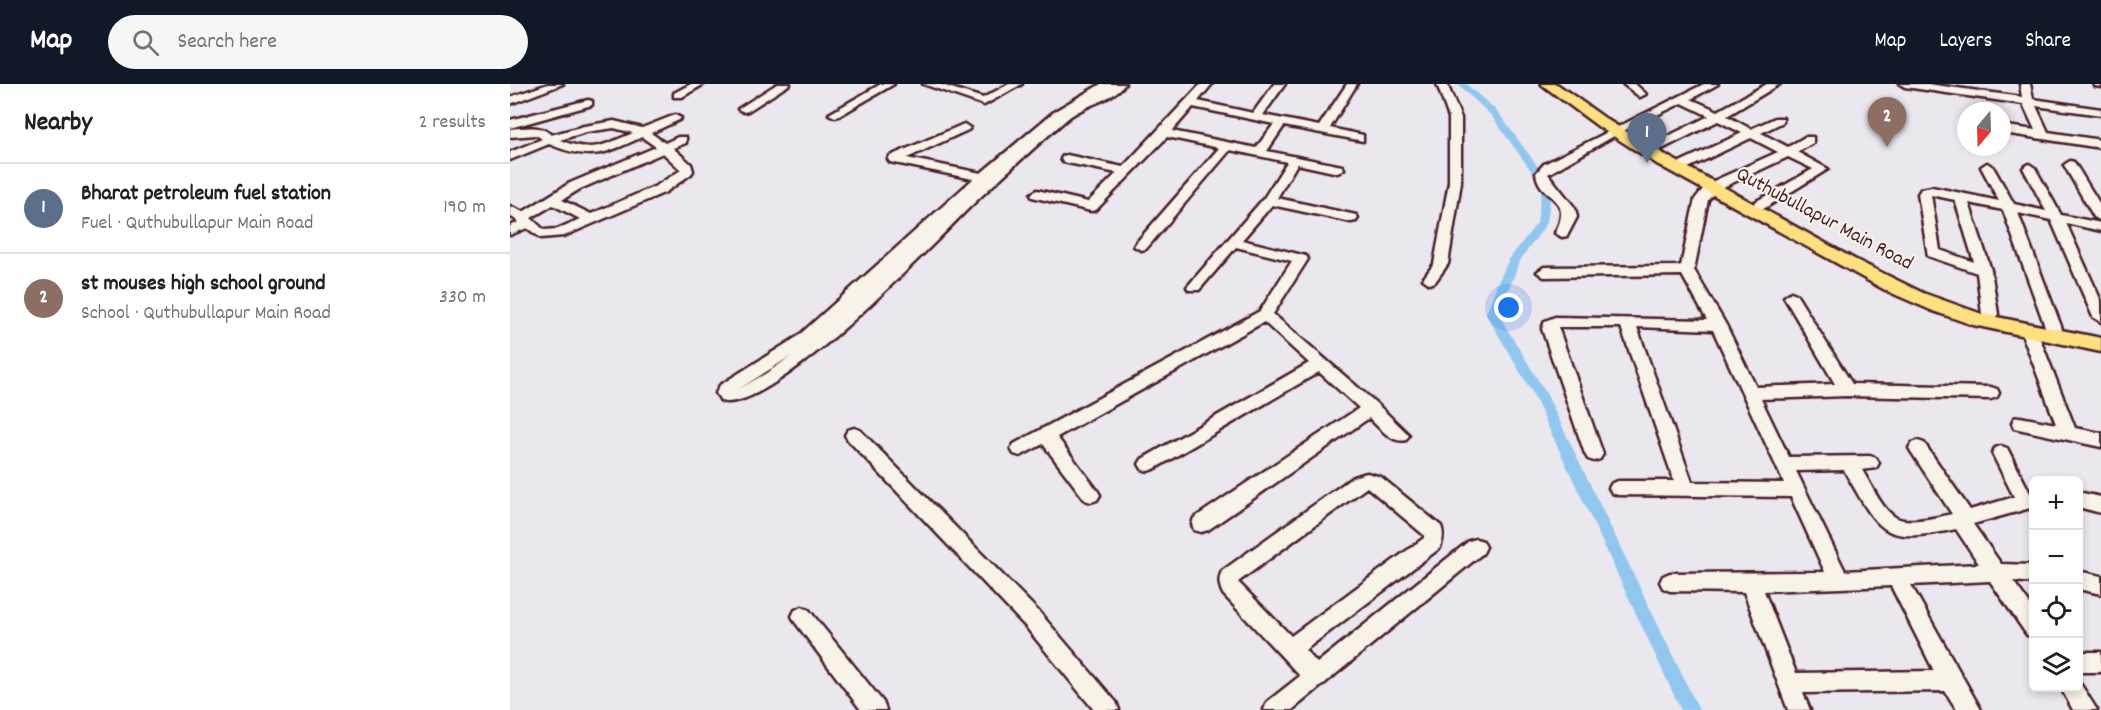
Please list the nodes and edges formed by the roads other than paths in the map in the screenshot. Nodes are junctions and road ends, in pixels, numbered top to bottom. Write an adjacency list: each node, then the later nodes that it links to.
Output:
1 (558, 84): 25 (street)
2 (699, 84): 23 (street)
3 (784, 84): 30 (street)
4 (889, 84): 32 (street)
5 (928, 84): 6 (street)
6 (1017, 84)
7 (1120, 84): 21 (street)
8 (1207, 84): 28 (street)
9 (1280, 84): 34 (street)
10 (1352, 84): 40 (street)
11 (1442, 84): 89 (street)
12 (1548, 84): 41 (main road, Quthubullapur Main Road)
13 (1555, 84): 41 (main road, Quthubullapur Main Road)
14 (1628, 84): 22 (street)
15 (1679, 84): 24 (street)
16 (1713, 84): 24 (street)
17 (1775, 84): 33 (street)
18 (1905, 84): 20 (street)
19 (2025, 84): 26 (street)
20 (1952, 88): 26 (street); 29 (street)
21 (1106, 89): 67 (street); 67 (street)
22 (1640, 94)
23 (678, 96)
24 (1688, 96): 33 (street); 41 (street)
25 (510, 100)
26 (2028, 102): 31 (street); 47 (street)
27 (588, 103): 38 (street)
28 (1190, 103): 34 (street); 46 (street)
29 (1957, 104)
30 (744, 109)
31 (2101, 112)
32 (835, 114)
33 (1718, 116): 43 (street); 55 (street)
34 (1256, 117): 37 (street)
35 (675, 118): 45 (street)
36 (1779, 120): 43 (street)
37 (1281, 122): 40 (street); 57 (street)
38 (510, 124)
39 (963, 128): 67 (street)
40 (1323, 130): 48 (street)
41 (1617, 130): 55 (main road, Quthubullapur Main Road); 83 (street)
42 (2011, 131): 47 (street)
43 (1750, 132): 56 (street); 61 (street)
44 (510, 133): 49 (street)
45 (641, 133): 49 (street); 49 (street); 54 (street)
46 (1164, 133): 53 (street); 66 (street)
47 (2043, 135): 52 (street)
48 (1359, 138)
49 (549, 140): 58 (street)
50 (1809, 140): 56 (street)
51 (682, 141): 54 (street)
52 (2101, 144)
53 (1227, 146): 57 (street); 85 (street)
54 (664, 148): 72 (street); 80 (street)
55 (1650, 150): 61 (main road, Quthubullapur Main Road); 68 (main road, Quthubullapur Main Road)
56 (1788, 152): 68 (street); 73 (street)
57 (1260, 153): 60 (street)
58 (510, 156)
59 (1067, 159): 66 (street)
60 (1294, 160): 65 (street); 71 (street)
61 (1684, 165): 68 (main road, Quthubullapur Main Road)
62 (2070, 165): 77 (street)
63 (1988, 167): 74 (street)
64 (2029, 168): 76 (street)
65 (1338, 169)
66 (1124, 171): 69 (street)
67 (985, 178)
68 (1715, 185): 73 (main road, Quthubullapur Main Road); 86 (street); 98 (main road, Quthubullapur Main Road)
69 (1037, 194)
70 (1961, 197): 74 (street); 87 (street); 87 (street)
71 (1269, 200): 78 (street); 84 (street)
72 (553, 201): 79 (street); 80 (street)
73 (1760, 205): 92 (main road, Quthubullapur Main Road)
74 (2009, 208): 76 (street); 97 (street)
75 (510, 210): 79 (street)
76 (2055, 217): 81 (street); 94 (street)
77 (2101, 217)
78 (1351, 218)
79 (526, 220): 80 (street); 82 (street)
80 (592, 220)
81 (2101, 227)
82 (510, 231)
83 (1562, 233)
84 (1231, 242): 90 (street); 93 (street)
85 (1141, 246)
86 (1687, 270): 88 (street); 96 (street)
87 (1984, 270): 92 (street)
88 (1545, 272)
89 (1430, 279)
90 (1194, 287)
91 (1791, 297): 102 (street)
92 (1990, 314): 97 (main road, Quthubullapur Main Road)
93 (1265, 315): 101 (street); 109 (street)
94 (2101, 317)
95 (1626, 322): 96 (street); 115 (street); 121 (street)
96 (1718, 325): 103 (street)
97 (2054, 329): 99 (main road, Quthubullapur Main Road)
98 (2028, 331): 100 (main road, Quthubullapur Main Road); 107 (street)
99 (2101, 339)
100 (2101, 345)
101 (1321, 364): 105 (street); 117 (street)
102 (1847, 390): 103 (street); 104 (street)
103 (1750, 393): 118 (street)
104 (1991, 393)
105 (1371, 408): 110 (street); 128 (street)
106 (2020, 423): 107 (street)
107 (2068, 433): 111 (street)
108 (854, 435): 148 (street)
109 (1046, 435): 113 (street); 123 (street)
110 (1400, 435)
111 (2101, 440)
112 (1918, 448): 127 (street)
113 (1020, 449)
114 (2001, 453): 125 (street)
115 (1594, 454)
116 (1870, 463): 119 (street)
117 (1148, 464)
118 (1783, 464): 119 (street); 122 (street)
119 (1849, 464): 127 (street)
120 (1617, 488): 121 (street)
121 (1685, 488): 122 (street)
122 (1795, 490): 133 (street)
123 (1091, 495)
124 (2083, 500): 126 (street)
125 (2029, 501): 127 (street)
126 (2101, 505)
127 (1963, 520): 130 (street)
128 (1201, 524)
129 (1476, 547): 143 (street)
130 (1994, 573): 131 (street); 132 (street); 139 (street)
131 (2029, 574)
132 (1896, 577): 133 (street); 144 (street)
133 (1839, 580): 136 (street)
134 (2083, 581): 137 (street)
135 (1670, 582): 136 (street)
136 (1751, 584): 145 (street)
137 (2101, 585)
138 (802, 616): 147 (street)
139 (2029, 621)
140 (1290, 649): 140 (street); 143 (street)
141 (2083, 662): 142 (street)
142 (2101, 662)
143 (1316, 677): 149 (street)
144 (1951, 681): 145 (street); 151 (street)
145 (1788, 683): 150 (street)
146 (2075, 692): 152 (street)
147 (875, 710)
148 (1108, 710)
149 (1275, 710)
150 (1799, 710)
151 (1970, 710)
152 (2086, 710)

